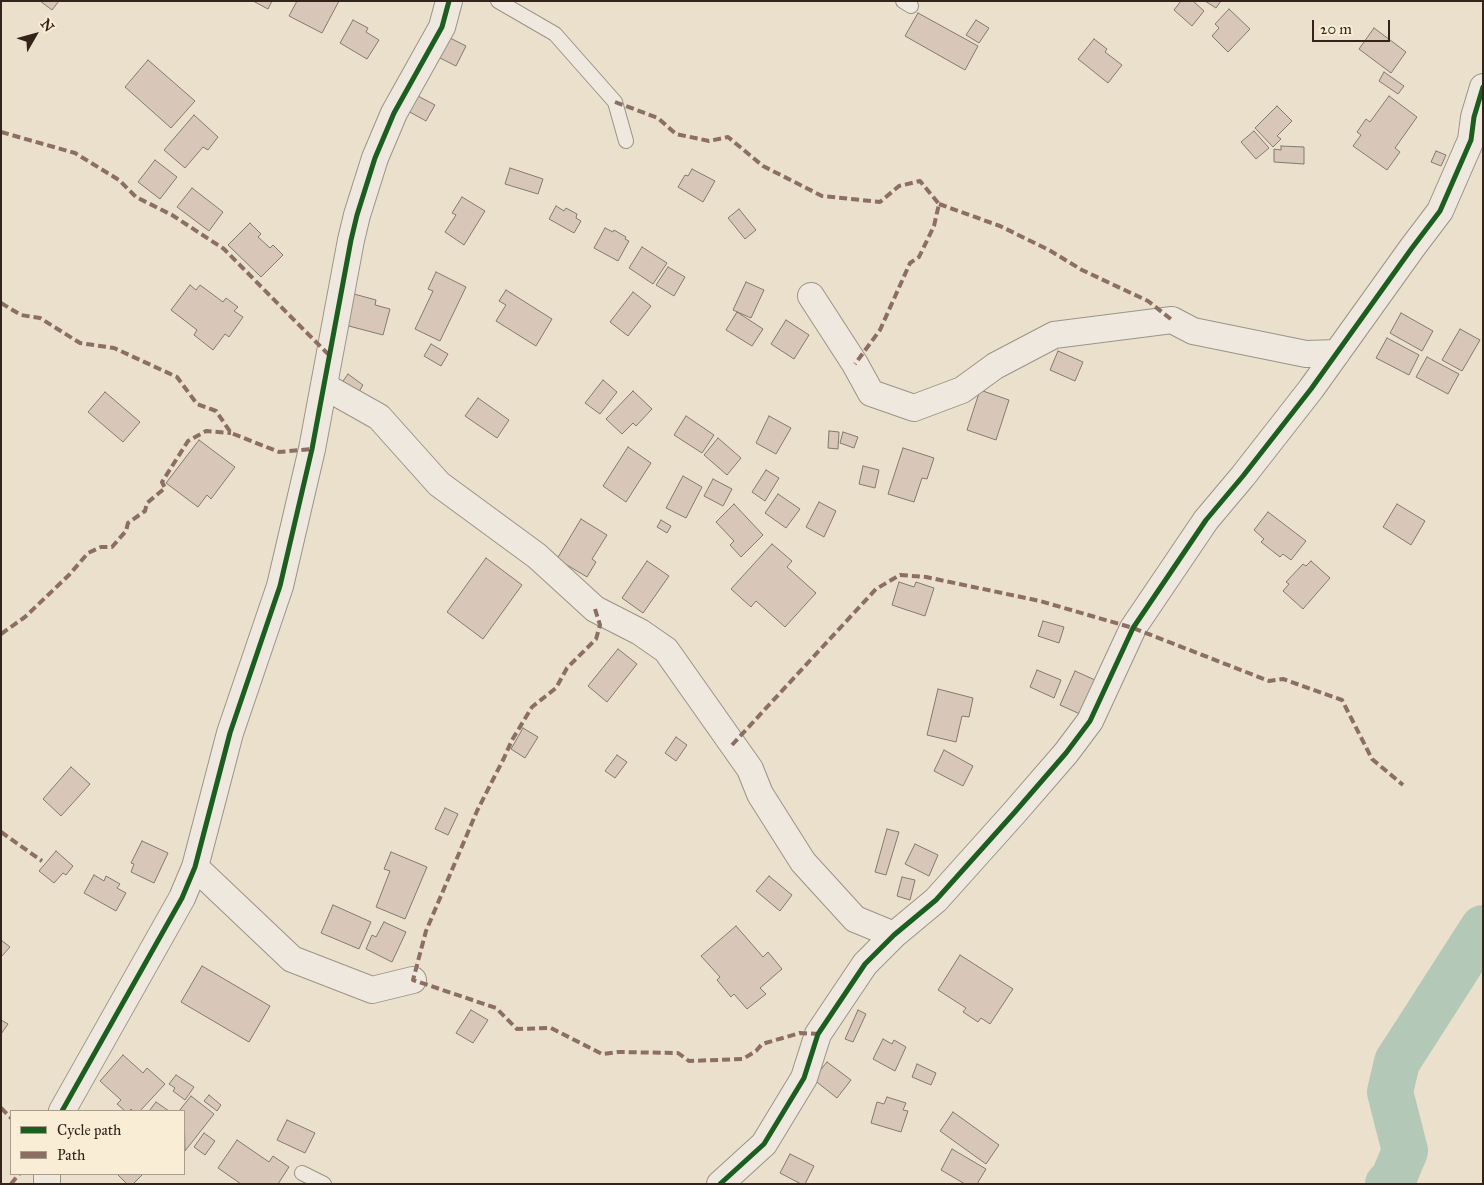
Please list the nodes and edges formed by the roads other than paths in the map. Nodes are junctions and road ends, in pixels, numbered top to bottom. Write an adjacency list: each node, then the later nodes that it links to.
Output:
1 (449, 1): 7 (street)
2 (498, 1): 4 (lane)
3 (1483, 87): 6 (street)
4 (626, 141)
5 (811, 296): 6 (street)
6 (1337, 353): 9 (street)
7 (324, 386): 8 (street); 9 (street)
8 (195, 867): 10 (street); 11 (street)
9 (894, 935): 14 (street)
10 (413, 980)
11 (63, 1110)
12 (302, 1173): 13 (lane)
13 (324, 1184)
14 (720, 1184)

